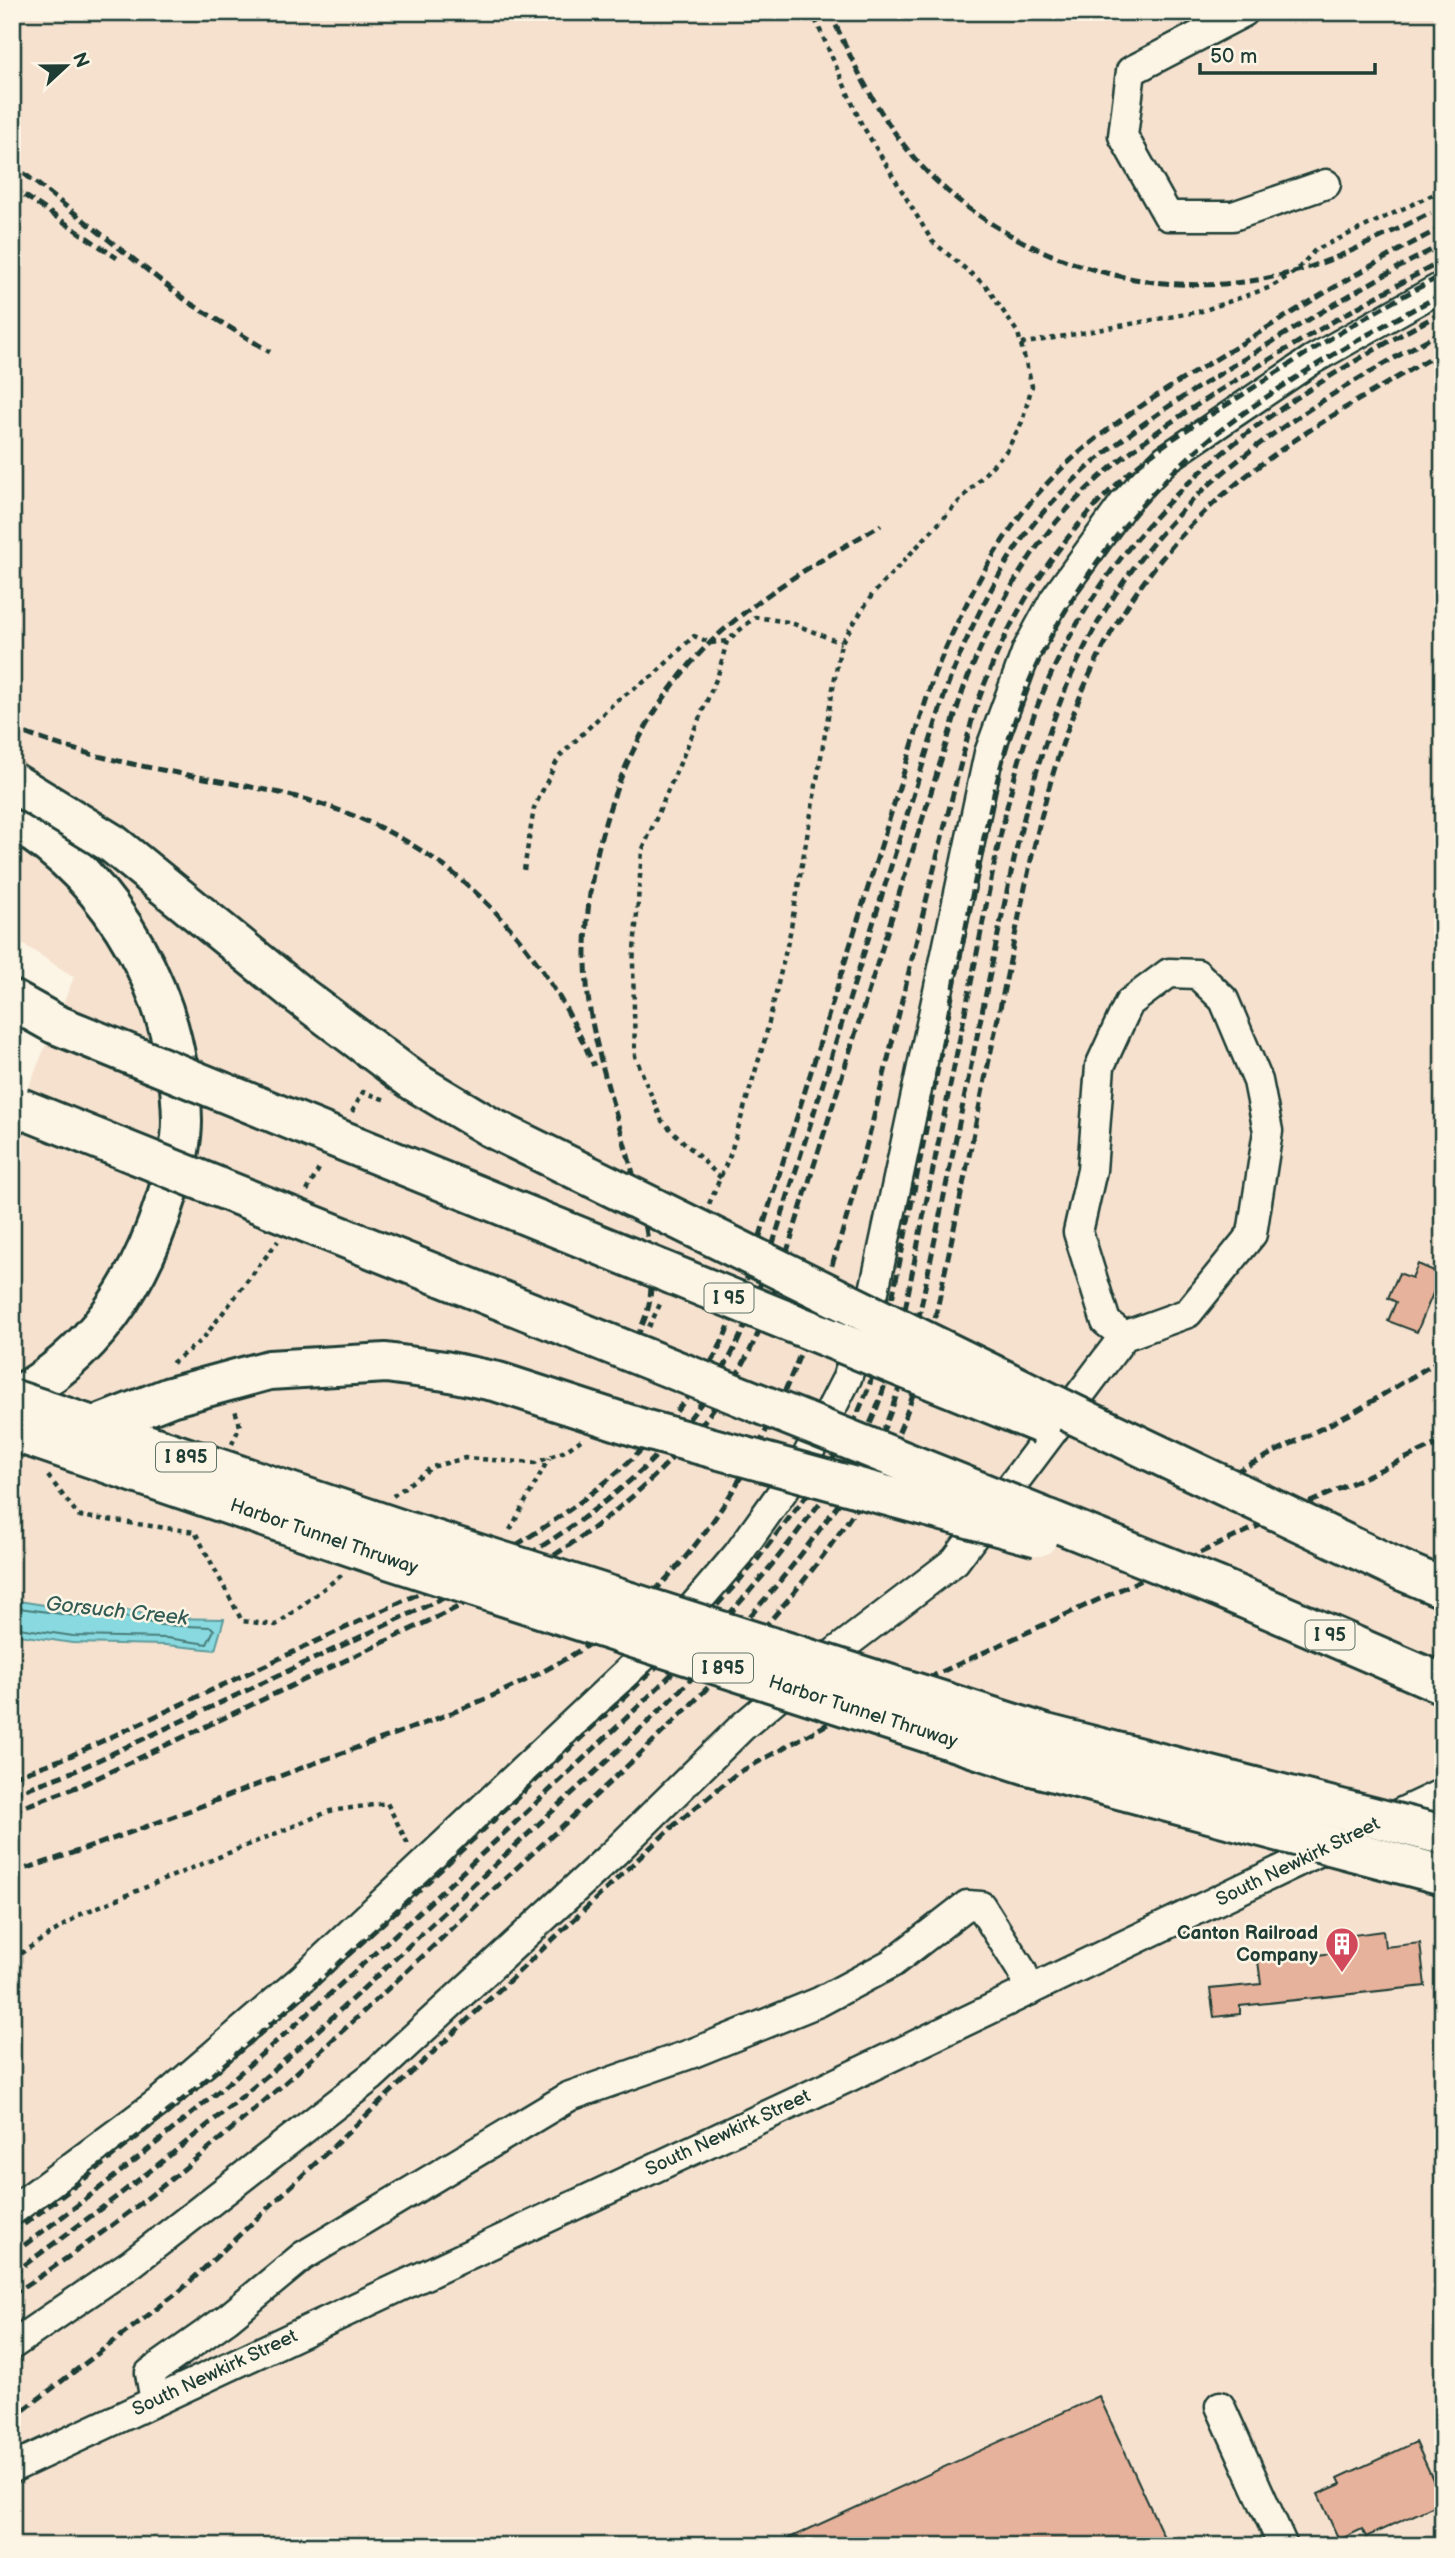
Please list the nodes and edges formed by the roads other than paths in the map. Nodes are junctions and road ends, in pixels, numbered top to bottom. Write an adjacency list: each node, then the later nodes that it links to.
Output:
1 (1244, 12): 2 (street)
2 (1326, 184)
3 (1443, 286): 22 (street)
4 (12, 782): 14 (highway, bridge)
5 (12, 820): 11 (highway)
6 (12, 1000): 8 (highway, I 95)
7 (12, 1008): 8 (highway, I 95)
8 (55, 1024): 14 (highway, I 95, bridge)
9 (16, 1106): 15 (highway, I 95, bridge)
10 (1124, 1336): 10 (street); 23 (street)
11 (12, 1399): 19 (highway, Harbor Tunnel Thruway / I 895, bridge)
12 (12, 1431): 20 (highway, Harbor Tunnel Thruway / I 895, bridge)
13 (29, 1466): 15 (highway, bridge)
14 (1403, 1571): 16 (highway, I 95)
15 (1218, 1587): 17 (highway, I 95)
16 (1443, 1588)
17 (1443, 1684)
18 (1443, 1793): 21 (street, South Newkirk Street)
19 (1443, 1835)
20 (1443, 1875)
21 (1029, 1991): 24 (street, South Newkirk Street); 24 (street)
22 (12, 2211)
23 (12, 2345)
24 (155, 2401): 26 (street, South Newkirk Street)
25 (1220, 2406): 27 (street)
26 (12, 2468)
27 (1283, 2546)

